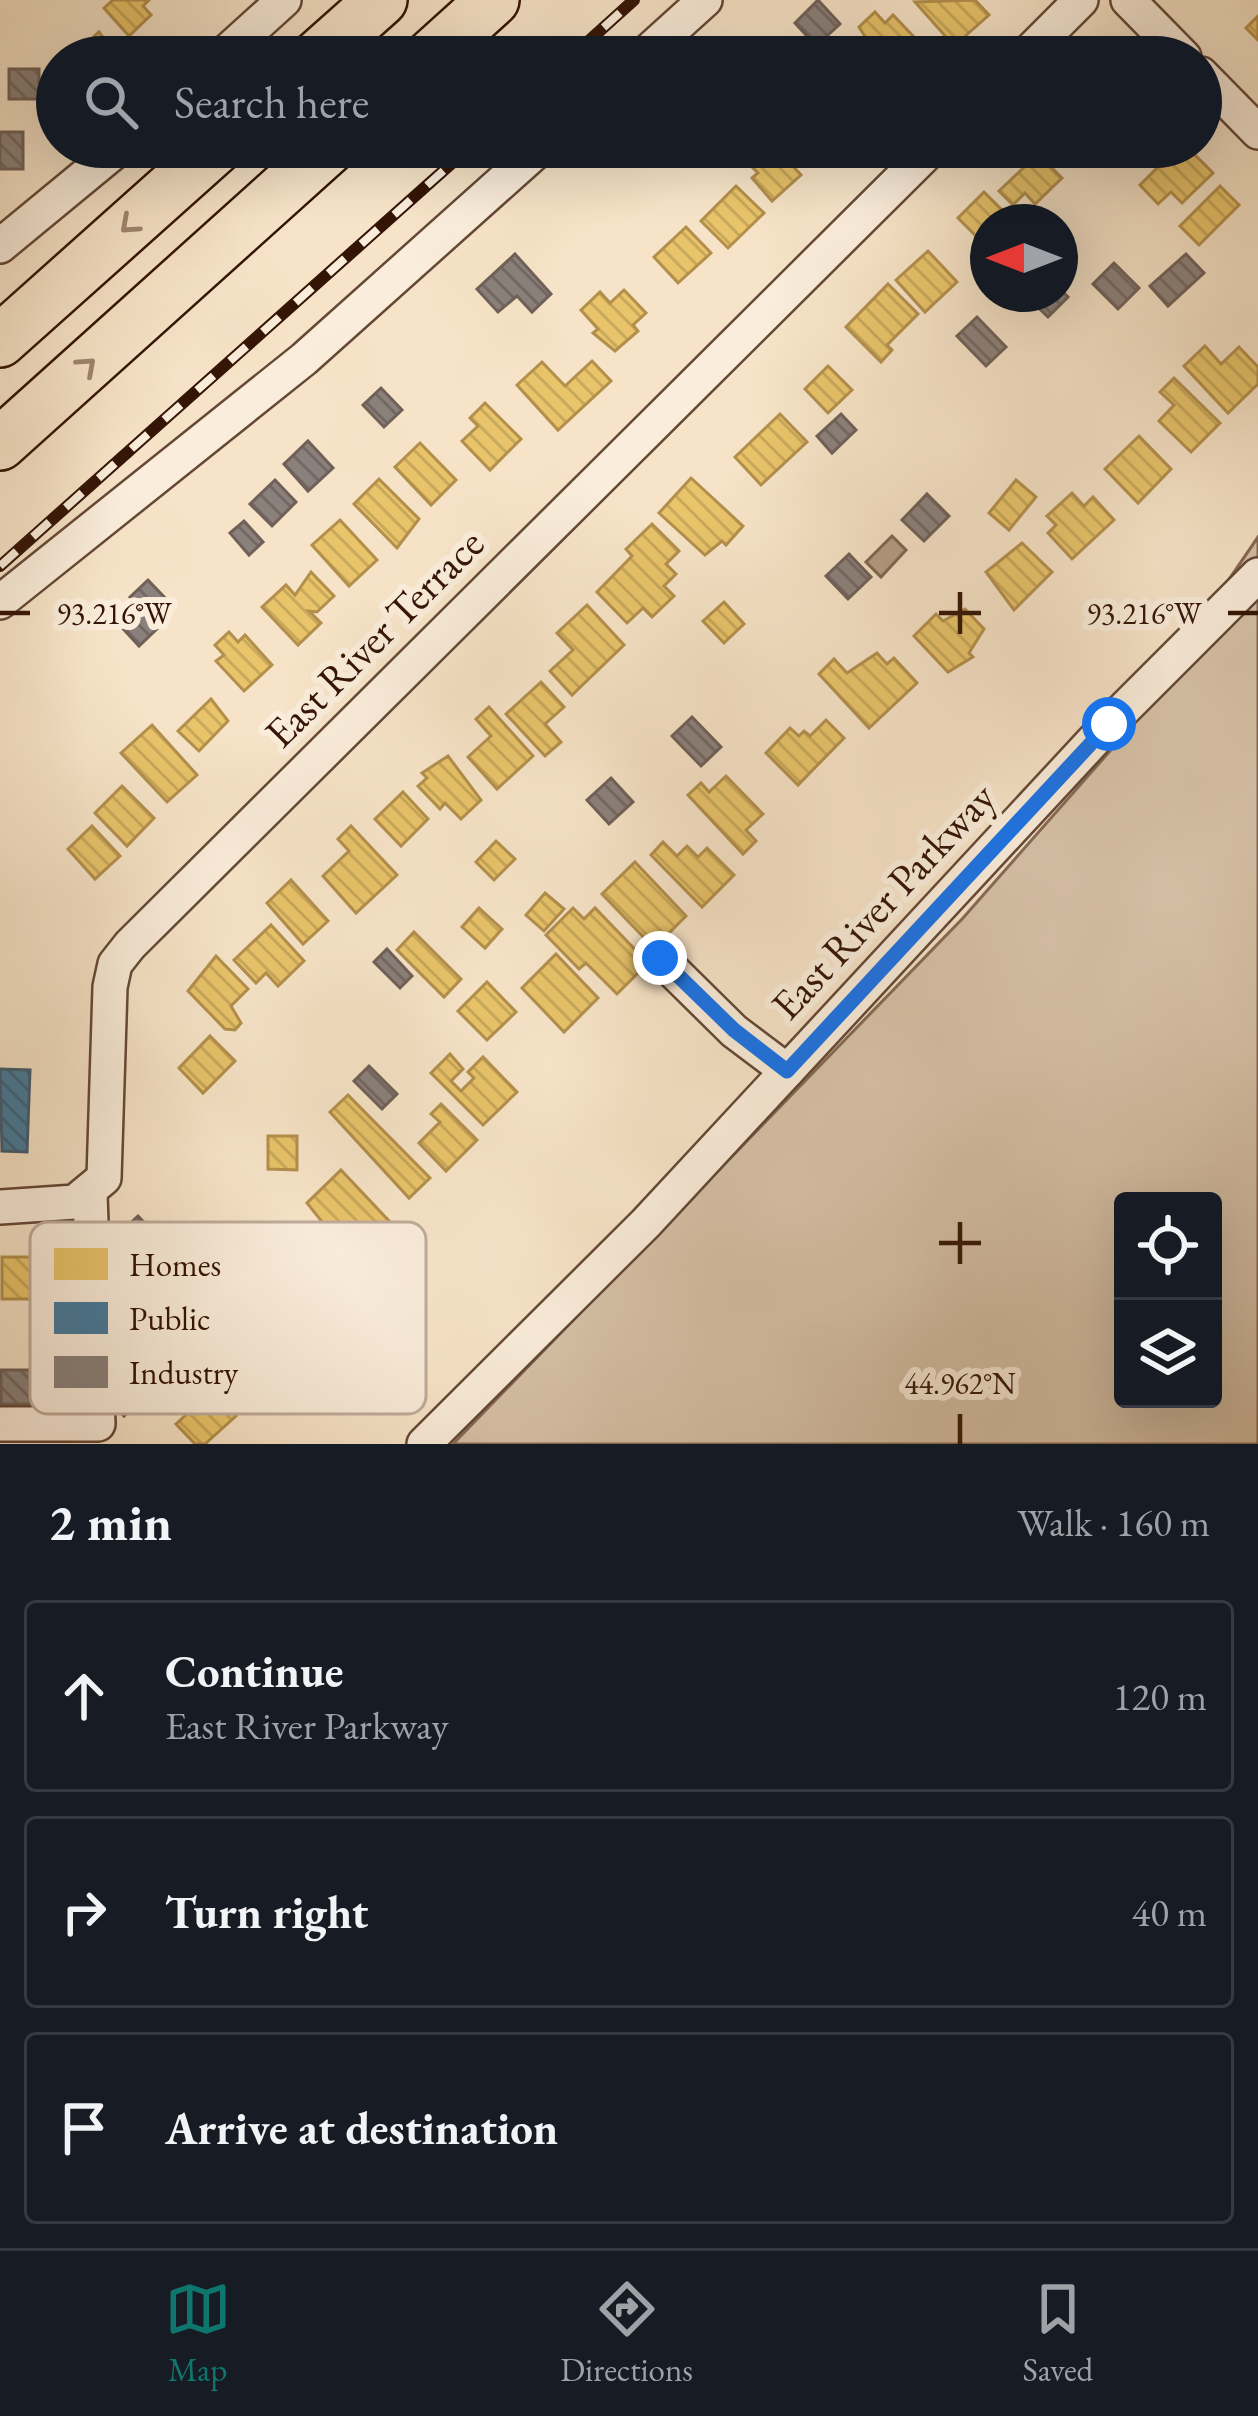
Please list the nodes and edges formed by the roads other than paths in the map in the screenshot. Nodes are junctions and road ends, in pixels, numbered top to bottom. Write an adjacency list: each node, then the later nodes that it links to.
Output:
1 (284, 0): 7 (street)
2 (381, 0): 8 (highway)
3 (494, 0): 9 (highway)
4 (705, 0): 10 (street)
5 (1081, 0): 11 (street)
6 (1128, 0): 12 (street)
7 (244, 36)
8 (341, 36)
9 (454, 36)
10 (665, 36)
11 (1045, 36)
12 (1163, 36)
13 (1222, 95): 14 (street)
14 (1258, 132)
15 (96, 168): 20 (street)
16 (194, 168): 21 (highway, one-way to 21)
17 (307, 168): 22 (highway, one-way to 17)
18 (518, 168): 24 (street)
19 (912, 168): 27 (street, East River Terrace)
20 (0, 246)
21 (0, 341)
22 (0, 444)
23 (1258, 575): 26 (street, East River Parkway)
24 (0, 602)
25 (660, 958): 26 (street)
26 (787, 1071): 32 (street, East River Parkway)
27 (90, 1194): 28 (street); 29 (street)
28 (0, 1207)
29 (91, 1222)
30 (98, 1414): 31 (street)
31 (0, 1424)
32 (424, 1444)

